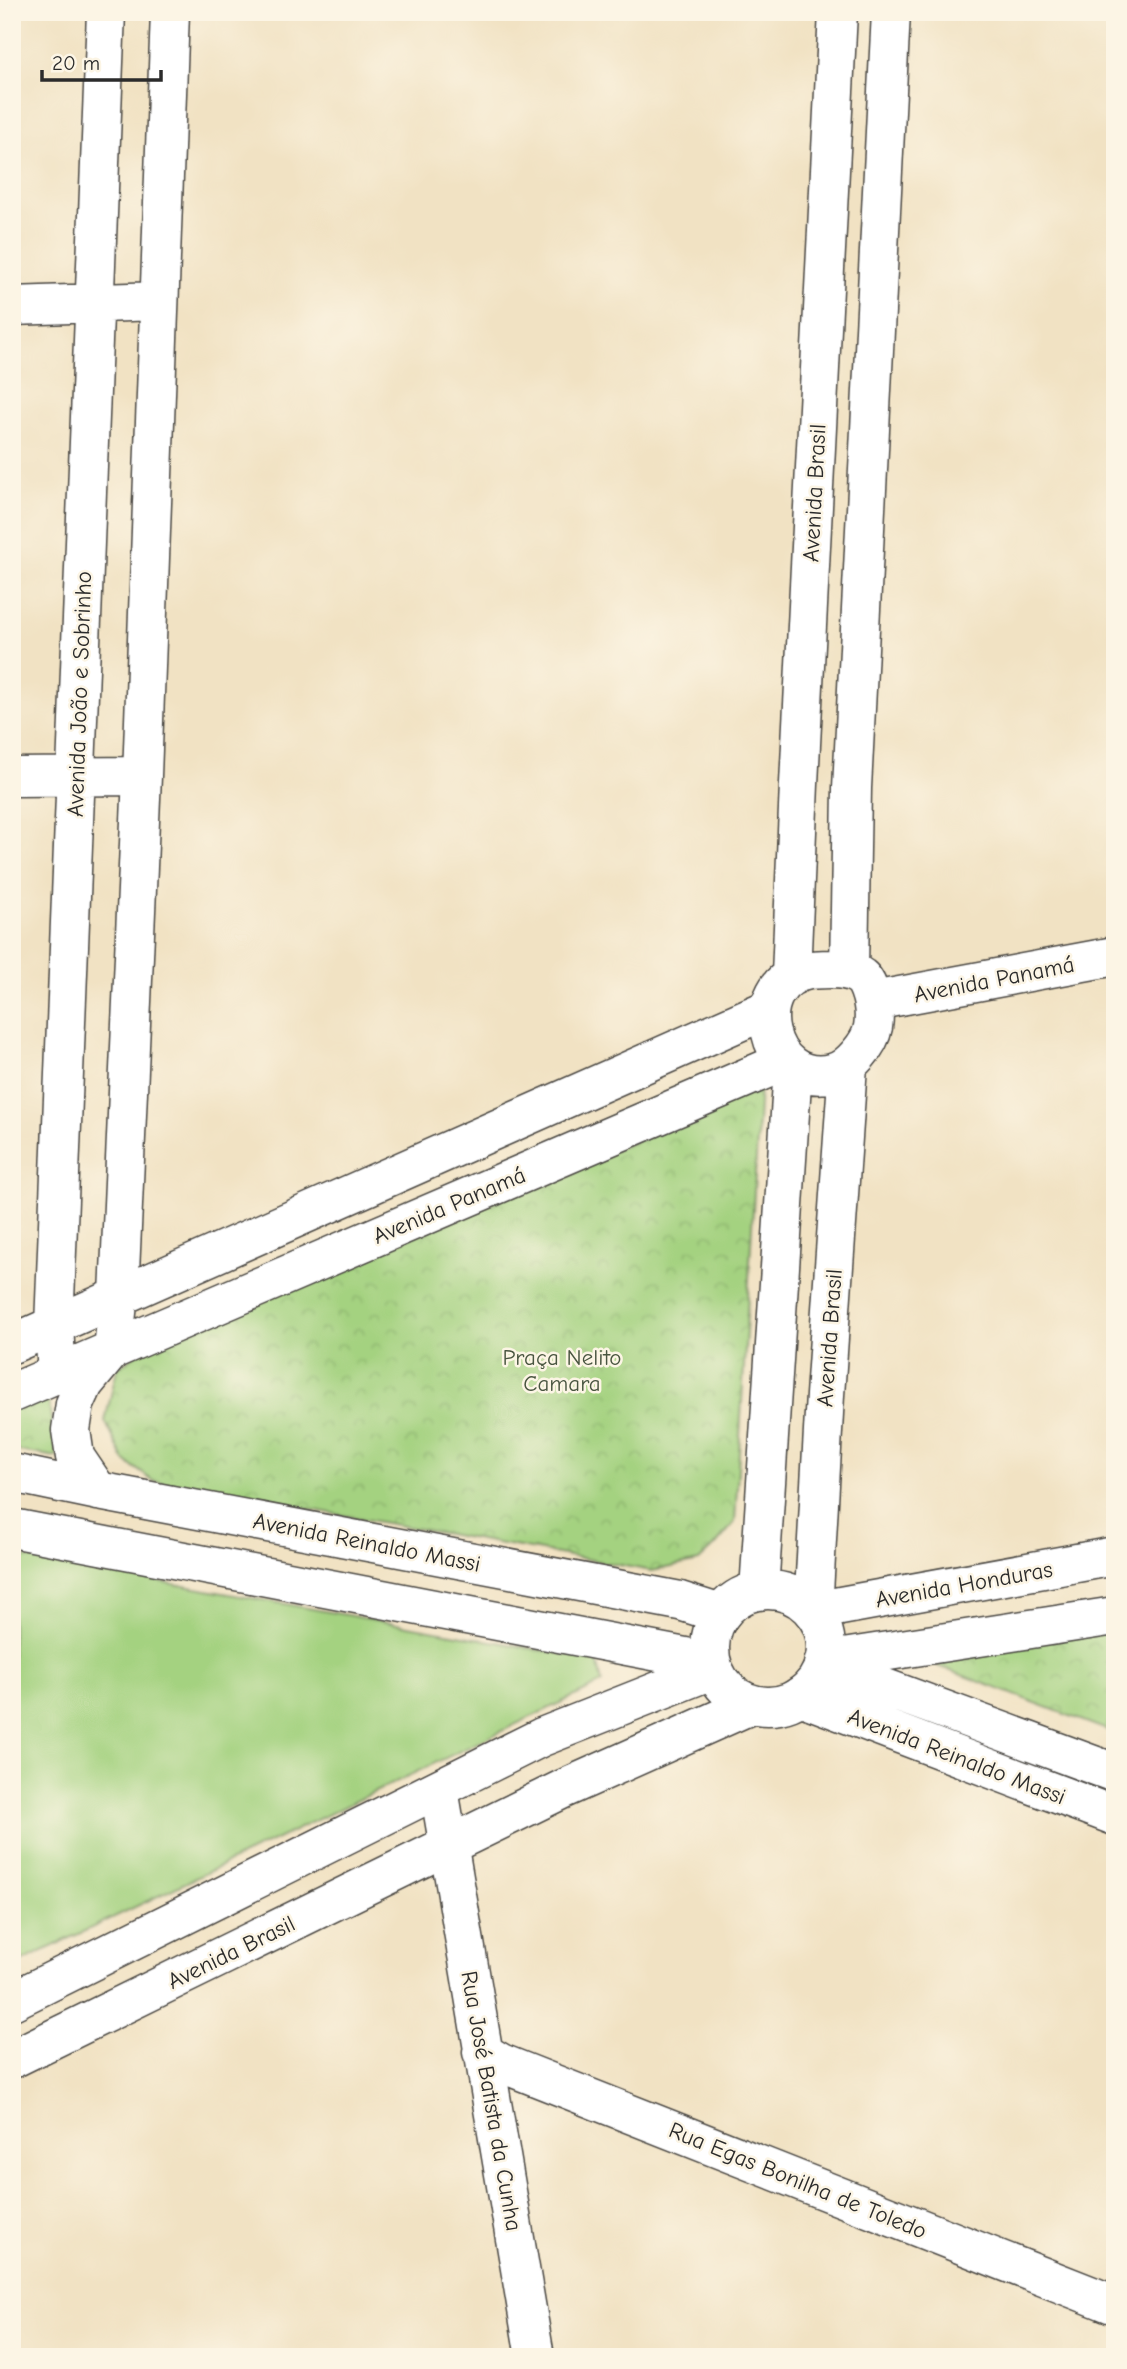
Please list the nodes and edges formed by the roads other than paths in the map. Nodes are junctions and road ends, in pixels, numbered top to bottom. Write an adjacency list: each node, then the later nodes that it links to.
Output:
1 (106, 12): 6 (street, Avenida João e Sobrinho)
2 (170, 12): 5 (street)
3 (838, 12): 8 (street, Avenida Brasil)
4 (891, 12): 9 (street)
5 (159, 301): 6 (street); 13 (street)
6 (94, 303): 7 (street); 12 (street, Avenida João e Sobrinho)
7 (12, 306)
8 (818, 403): 9 (street); 10 (street, Avenida Brasil)
9 (871, 408): 11 (street)
10 (807, 623): 11 (street); 15 (street, Avenida Brasil)
11 (860, 627): 16 (street)
12 (75, 775): 13 (street); 14 (street); 25 (street, Avenida João e Sobrinho)
13 (142, 776): 24 (street)
14 (12, 777)
15 (799, 784): 16 (street); 19 (street, Avenida Brasil)
16 (852, 788): 18 (street)
17 (1115, 956): 20 (street, Avenida Panamá)
18 (849, 970): 19 (street); 20 (street)
19 (791, 975): 21 (street)
20 (873, 1001): 23 (street)
21 (768, 1009): 22 (street); 24 (street)
22 (789, 1064): 23 (street); 27 (street, Avenida Panamá); 30 (street)
23 (848, 1066): 31 (street, Avenida Brasil)
24 (120, 1295): 25 (street); 27 (street)
25 (54, 1326): 26 (street); 28 (street, Avenida João e Sobrinho)
26 (12, 1345)
27 (113, 1349): 28 (street, Avenida Panamá); 33 (street)
28 (57, 1375): 29 (street, Avenida Panamá)
29 (12, 1393)
30 (771, 1394): 31 (street); 36 (street)
31 (825, 1395): 37 (street, Avenida Brasil)
32 (12, 1473): 33 (street, Avenida Reinaldo Massi)
33 (98, 1491): 38 (street, Avenida Reinaldo Massi)
34 (12, 1528): 41 (street)
35 (1115, 1556): 37 (street, Avenida Honduras)
36 (759, 1591): 37 (street); 38 (street)
37 (813, 1611): 40 (street)
38 (720, 1614): 41 (street)
39 (1115, 1616): 40 (street)
40 (824, 1663): 42 (street); 45 (street, Avenida Reinaldo Massi)
41 (713, 1666): 43 (street); 44 (street)
42 (800, 1696): 43 (street); 48 (street, Avenida Reinaldo Massi)
43 (753, 1704): 47 (street, Avenida Brasil)
44 (542, 1737): 46 (street); 47 (street)
45 (1115, 1773)
46 (439, 1789): 49 (street); 50 (street)
47 (563, 1789): 49 (street, Avenida Brasil)
48 (1115, 1816)
49 (449, 1844): 51 (street, Rua José Batista da Cunha); 52 (street, Avenida Brasil)
50 (12, 2001)
51 (482, 2052): 53 (street, Rua Egas Bonilha de Toledo); 54 (street, Rua José Batista da Cunha)
52 (12, 2059)
53 (1115, 2305)
54 (536, 2357)

